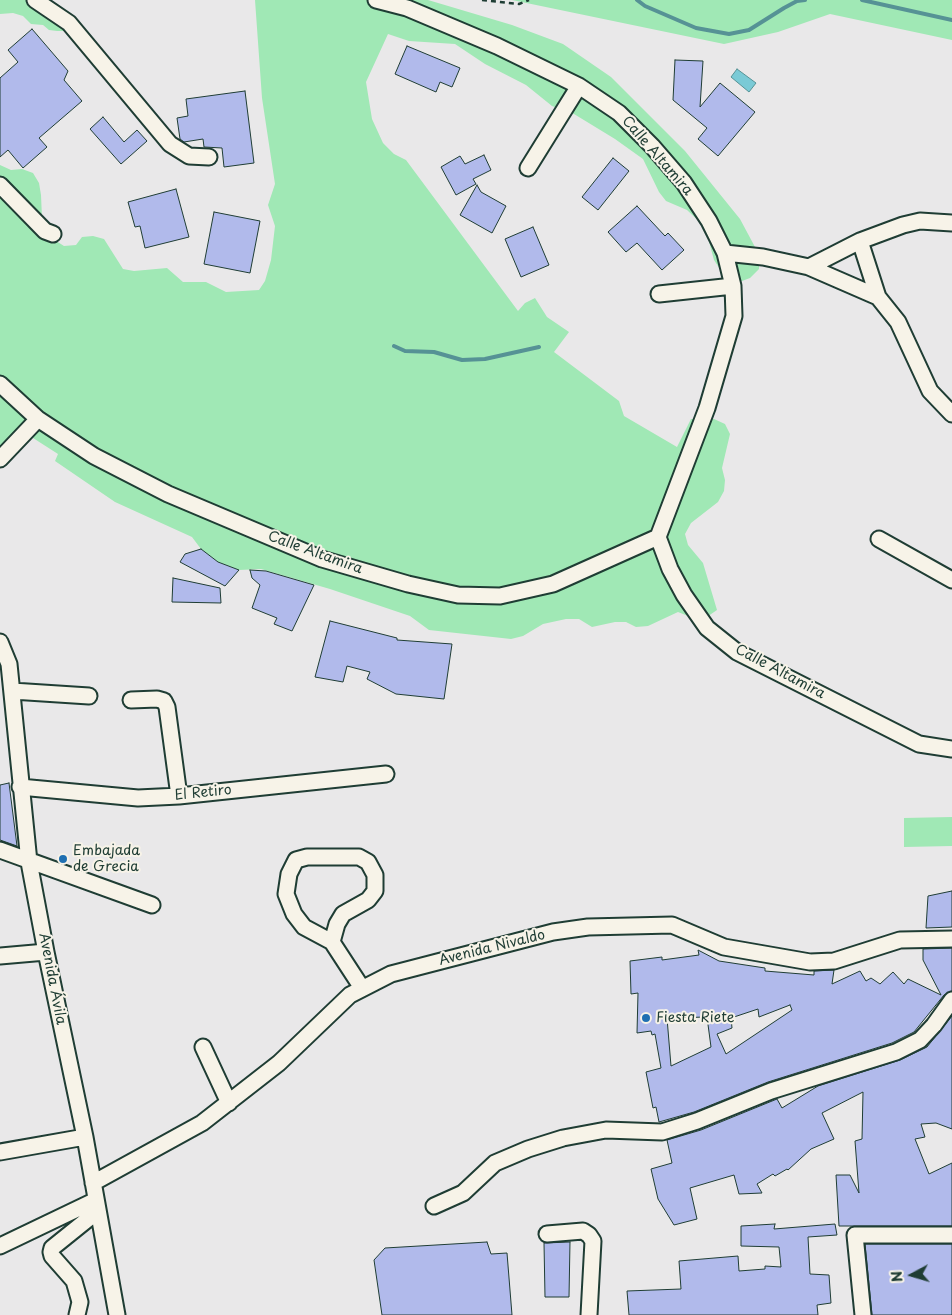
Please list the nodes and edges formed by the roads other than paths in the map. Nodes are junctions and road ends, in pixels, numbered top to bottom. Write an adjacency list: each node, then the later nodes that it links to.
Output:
1 (34, 0): 4 (street)
2 (376, 0): 3 (street, Calle Altamira)
3 (579, 86): 5 (street); 10 (street, Calle Altamira)
4 (208, 157)
5 (528, 168)
6 (0, 185): 8 (street)
7 (952, 223): 9 (street)
8 (53, 234)
9 (860, 241): 11 (street); 14 (street)
10 (724, 253): 11 (street); 12 (street, Calle Altamira)
11 (810, 267): 14 (street)
12 (733, 286): 13 (street); 19 (street, Calle Altamira)
13 (659, 294)
14 (878, 297): 16 (street)
15 (0, 384): 17 (street, Calle Altamira)
16 (952, 414)
17 (38, 419): 18 (street); 19 (street, Calle Altamira)
18 (0, 459)
19 (658, 537): 26 (street, Calle Altamira)
20 (879, 539): 21 (street)
21 (952, 580)
22 (0, 642): 23 (street, Avenida Ávila)
23 (12, 691): 24 (street); 28 (street, Avenida Ávila)
24 (89, 696)
25 (131, 700): 29 (street)
26 (952, 749)
27 (386, 774): 29 (street, El Retiro)
28 (20, 787): 29 (street, El Retiro); 31 (street, Avenida Ávila)
29 (179, 796)
30 (0, 850): 31 (street)
31 (30, 862): 32 (street); 35 (street, Avenida Ávila)
32 (152, 906)
33 (952, 939): 37 (street, Avenida Nivaldo)
34 (332, 942): 34 (street); 37 (street)
35 (46, 952): 36 (street); 41 (street, Avenida Ávila)
36 (0, 956)
37 (362, 988): 40 (street, Avenida Nivaldo)
38 (952, 1000): 45 (street)
39 (203, 1048): 40 (street)
40 (229, 1103): 43 (street, Avenida Nivaldo)
41 (84, 1137): 42 (street); 43 (street, Avenida Ávila)
42 (0, 1152)
43 (93, 1183): 44 (street, Avenida Ávila)
44 (97, 1205): 48 (street); 49 (street); 50 (street, Avenida Ávila)
45 (434, 1206)
46 (547, 1234): 51 (street)
47 (952, 1235): 52 (street)
48 (0, 1246)
49 (77, 1315)
50 (117, 1315)
51 (590, 1315)
52 (863, 1315)

